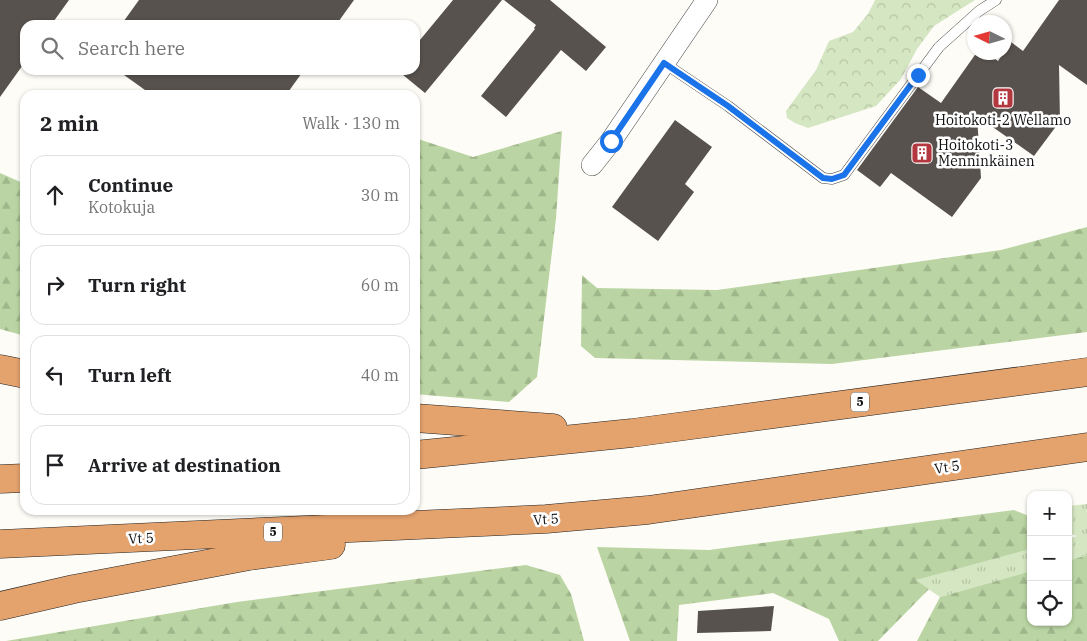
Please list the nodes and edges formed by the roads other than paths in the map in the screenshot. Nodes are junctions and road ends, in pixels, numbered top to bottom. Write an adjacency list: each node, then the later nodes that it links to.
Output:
1 (707, 0): 3 (street)
2 (996, 0): 3 (lane)
3 (664, 63): 4 (street)
4 (592, 165)
5 (0, 370): 7 (highway)
6 (1087, 372): 9 (highway, 5)
7 (20, 373)
8 (420, 419): 9 (highway)
9 (538, 435): 11 (highway)
10 (1087, 447): 14 (highway, Vt 5 / 5)
11 (420, 454)
12 (20, 478): 13 (highway)
13 (0, 479)
14 (546, 519): 15 (highway, Vt 5 / 5); 16 (highway)
15 (0, 544)
16 (0, 606)

